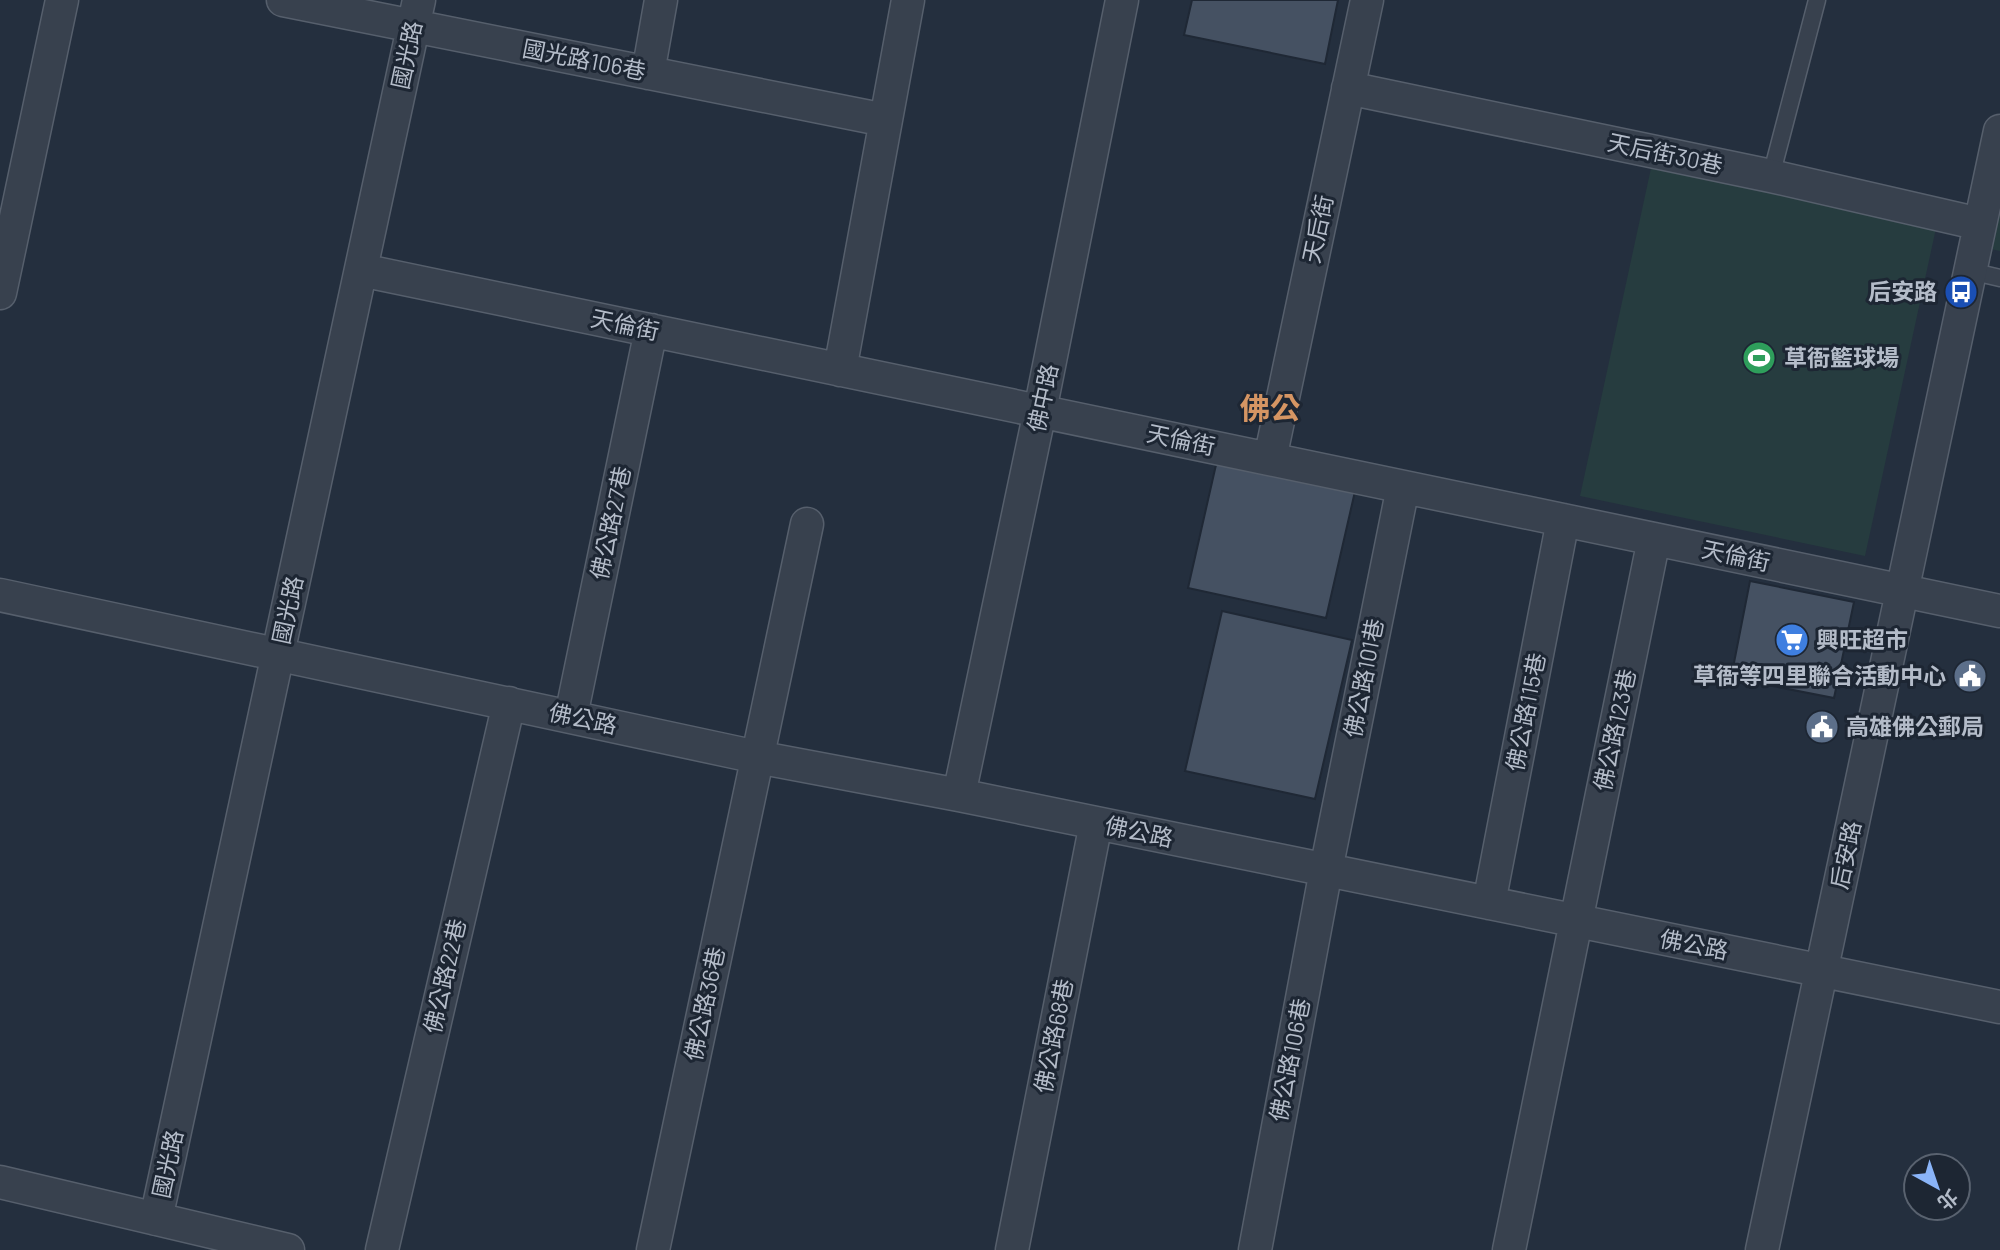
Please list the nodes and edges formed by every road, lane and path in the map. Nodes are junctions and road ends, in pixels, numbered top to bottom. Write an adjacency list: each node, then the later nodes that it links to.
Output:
1 (61, 0): 17 (street)
2 (283, 0): 8 (street, 國光路106巷)
3 (661, 0): 9 (street)
4 (908, 0): 11 (street)
5 (1122, 0): 20 (street, 佛中路)
6 (1367, 0): 10 (street, 天后街)
7 (1817, 0): 13 (lane)
8 (416, 13): 9 (street, 國光路106巷); 15 (street, 國光路)
9 (648, 73): 11 (street, 國光路106巷)
10 (1348, 88): 13 (street, 天后街30巷); 21 (street, 天后街)
11 (885, 120): 19 (street)
12 (2000, 131): 14 (street, 后安路)
13 (1771, 176): 14 (street, 天后街30巷)
14 (1980, 224): 16 (street, 后安路)
15 (361, 270): 18 (street, 天倫街); 29 (street, 國光路)
16 (1985, 274): 26 (street, 后安路)
17 (0, 293)
18 (651, 330): 19 (street, 天倫街); 31 (street, 佛公路27巷)
19 (840, 370): 20 (street, 天倫街)
20 (1040, 411): 21 (street, 天倫街); 33 (street, 佛中路)
21 (1270, 459): 22 (street, 天倫街)
22 (1403, 487): 23 (street, 天倫街); 35 (street, 佛公路101巷)
23 (1563, 520): 25 (street, 天倫街); 36 (street, 佛公路115巷)
24 (807, 524): 32 (street, 佛公路36巷)
25 (1654, 539): 26 (street, 天倫街); 37 (street, 佛公路123巷)
26 (1902, 590): 28 (street, 天倫街); 38 (street, 后安路)
27 (0, 595): 29 (street, 佛公路)
28 (2000, 611)
29 (278, 656): 30 (street, 佛公路); 41 (street, 國光路)
30 (509, 703): 31 (street, 佛公路); 43 (street, 佛公路22巷)
31 (571, 716): 32 (street, 佛公路)
32 (757, 757): 33 (street, 佛公路); 44 (street, 佛公路36巷)
33 (959, 795): 34 (street, 佛公路)
34 (1096, 823): 35 (street, 佛公路); 45 (street, 佛公路68巷)
35 (1326, 870): 36 (street, 佛公路); 46 (street, 佛公路106巷)
36 (1489, 903): 37 (street, 佛公路)
37 (1575, 921): 38 (street, 佛公路); 47 (street, 佛公路123巷)
38 (1822, 971): 39 (street, 佛公路); 48 (street, 后安路)
39 (2000, 1007)
40 (0, 1182): 41 (street)
41 (156, 1219): 42 (street)
42 (288, 1250)
43 (382, 1250)
44 (653, 1250)
45 (1012, 1250)
46 (1255, 1250)
47 (1509, 1250)
48 (1762, 1250)

